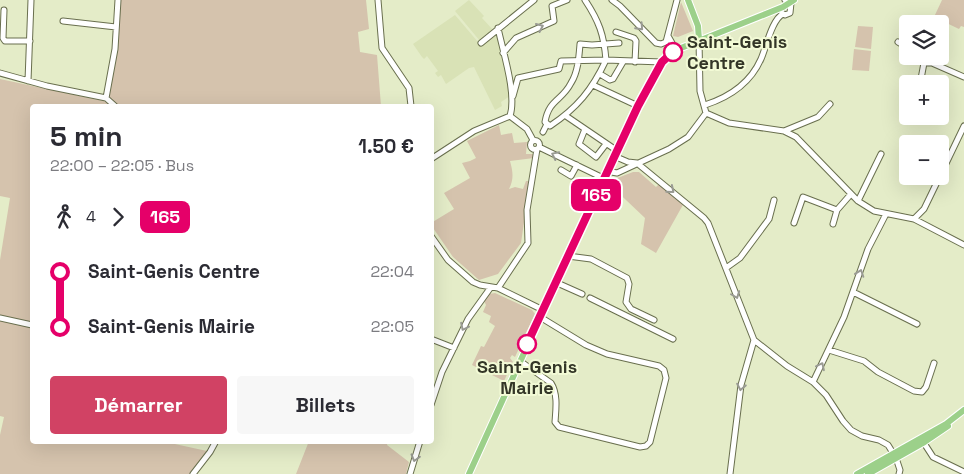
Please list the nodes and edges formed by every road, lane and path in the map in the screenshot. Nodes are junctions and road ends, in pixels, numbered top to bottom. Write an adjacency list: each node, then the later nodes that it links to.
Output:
1 (31, 0): 19 (street)
2 (118, 0): 14 (street)
3 (378, 0): 39 (street)
4 (534, 0): 15 (street)
5 (567, 0): 24 (street, one-way to 5)
6 (585, 0): 22 (street)
7 (612, 0): 17 (street, one-way to 17)
8 (677, 0): 17 (street)
9 (688, 0): 18 (main road)
10 (789, 1): 12 (main road)
11 (4, 10): 19 (street)
12 (781, 11): 18 (main road); 41 (street)
13 (63, 21): 14 (street)
14 (116, 27): 37 (street)
15 (498, 28): 20 (street); 24 (street)
16 (616, 32): 28 (street)
17 (668, 36): 23 (street)
18 (700, 40): 23 (main road); 41 (street)
19 (30, 42): 34 (street)
20 (481, 43)
21 (619, 44): 22 (street)
22 (605, 45): 25 (street); 26 (street)
23 (676, 50): 29 (main road)
24 (504, 53): 36 (street)
25 (579, 60): 26 (street); 36 (street); 46 (street)
26 (606, 60): 27 (street); 32 (street)
27 (623, 62): 28 (street); 32 (street)
28 (635, 62): 29 (street)
29 (662, 62): 42 (main road)
30 (937, 65): 33 (street)
31 (0, 73): 34 (street)
32 (600, 74): 35 (street)
33 (964, 77)
34 (28, 81): 37 (street)
35 (593, 85): 42 (street); 45 (street)
36 (513, 96): 44 (street)
37 (106, 98): 38 (street)
38 (113, 104)
39 (411, 104)
40 (830, 104): 49 (street)
41 (705, 105): 43 (street)
42 (638, 106): 52 (main road)
43 (706, 113): 49 (street); 56 (street)
44 (510, 116): 50 (street); 54 (street)
45 (566, 116): 46 (street); 48 (street)
46 (546, 123): 50 (street)
47 (964, 126): 55 (street)
48 (585, 129): 51 (street); 51 (street)
49 (784, 131): 61 (street)
50 (539, 141): 57 (street, one-way to 50); 75 (street)
51 (606, 144): 52 (street)
52 (615, 153): 56 (street); 59 (main road)
53 (881, 154): 63 (street)
54 (434, 157)
55 (949, 157)
56 (637, 163): 59 (street); 72 (street, one-way to 72)
57 (577, 165): 58 (street); 59 (street)
58 (561, 170)
59 (605, 175): 71 (main road)
60 (936, 185): 66 (street)
61 (851, 194): 63 (street); 64 (street)
62 (774, 200): 72 (street)
63 (858, 201): 65 (street)
64 (837, 210): 67 (street); 68 (street)
65 (886, 214): 66 (street); 76 (street, one-way to 65)
66 (914, 219): 70 (street)
67 (794, 223)
68 (833, 224)
69 (434, 240): 74 (street)
70 (964, 245)
71 (568, 256): 73 (main road); 82 (street)
72 (726, 268): 87 (street, one-way to 87)
73 (556, 282): 77 (street); 79 (main road)
74 (491, 287): 75 (street); 88 (street, one-way to 88)
75 (498, 288): 79 (street)
76 (853, 292): 83 (street); 89 (street)
77 (582, 294)
78 (590, 298): 85 (street)
79 (543, 310): 80 (main road)
80 (540, 317): 90 (main road); 90 (street)
81 (0, 318): 84 (street)
82 (654, 320)
83 (917, 324)
84 (30, 325)
85 (673, 339)
86 (434, 340): 88 (street)
87 (754, 340): 92 (street); 104 (street, one-way to 104)
88 (454, 348): 93 (street)
89 (829, 350): 91 (street); 92 (street, one-way to 89)
90 (520, 361): 103 (main road)
91 (934, 363)
92 (814, 382): 99 (street)
93 (434, 397)
94 (964, 410): 96 (main road)
95 (964, 414): 96 (main road)
96 (922, 440): 99 (main road); 100 (street)
97 (214, 444): 101 (street)
98 (419, 444): 102 (street, one-way to 102)
99 (895, 456): 105 (main road); 106 (main road); 107 (street)
100 (964, 472)
101 (194, 474)
102 (410, 474)
103 (469, 474)
104 (730, 474)
105 (857, 474)
106 (868, 474)
107 (899, 474)

